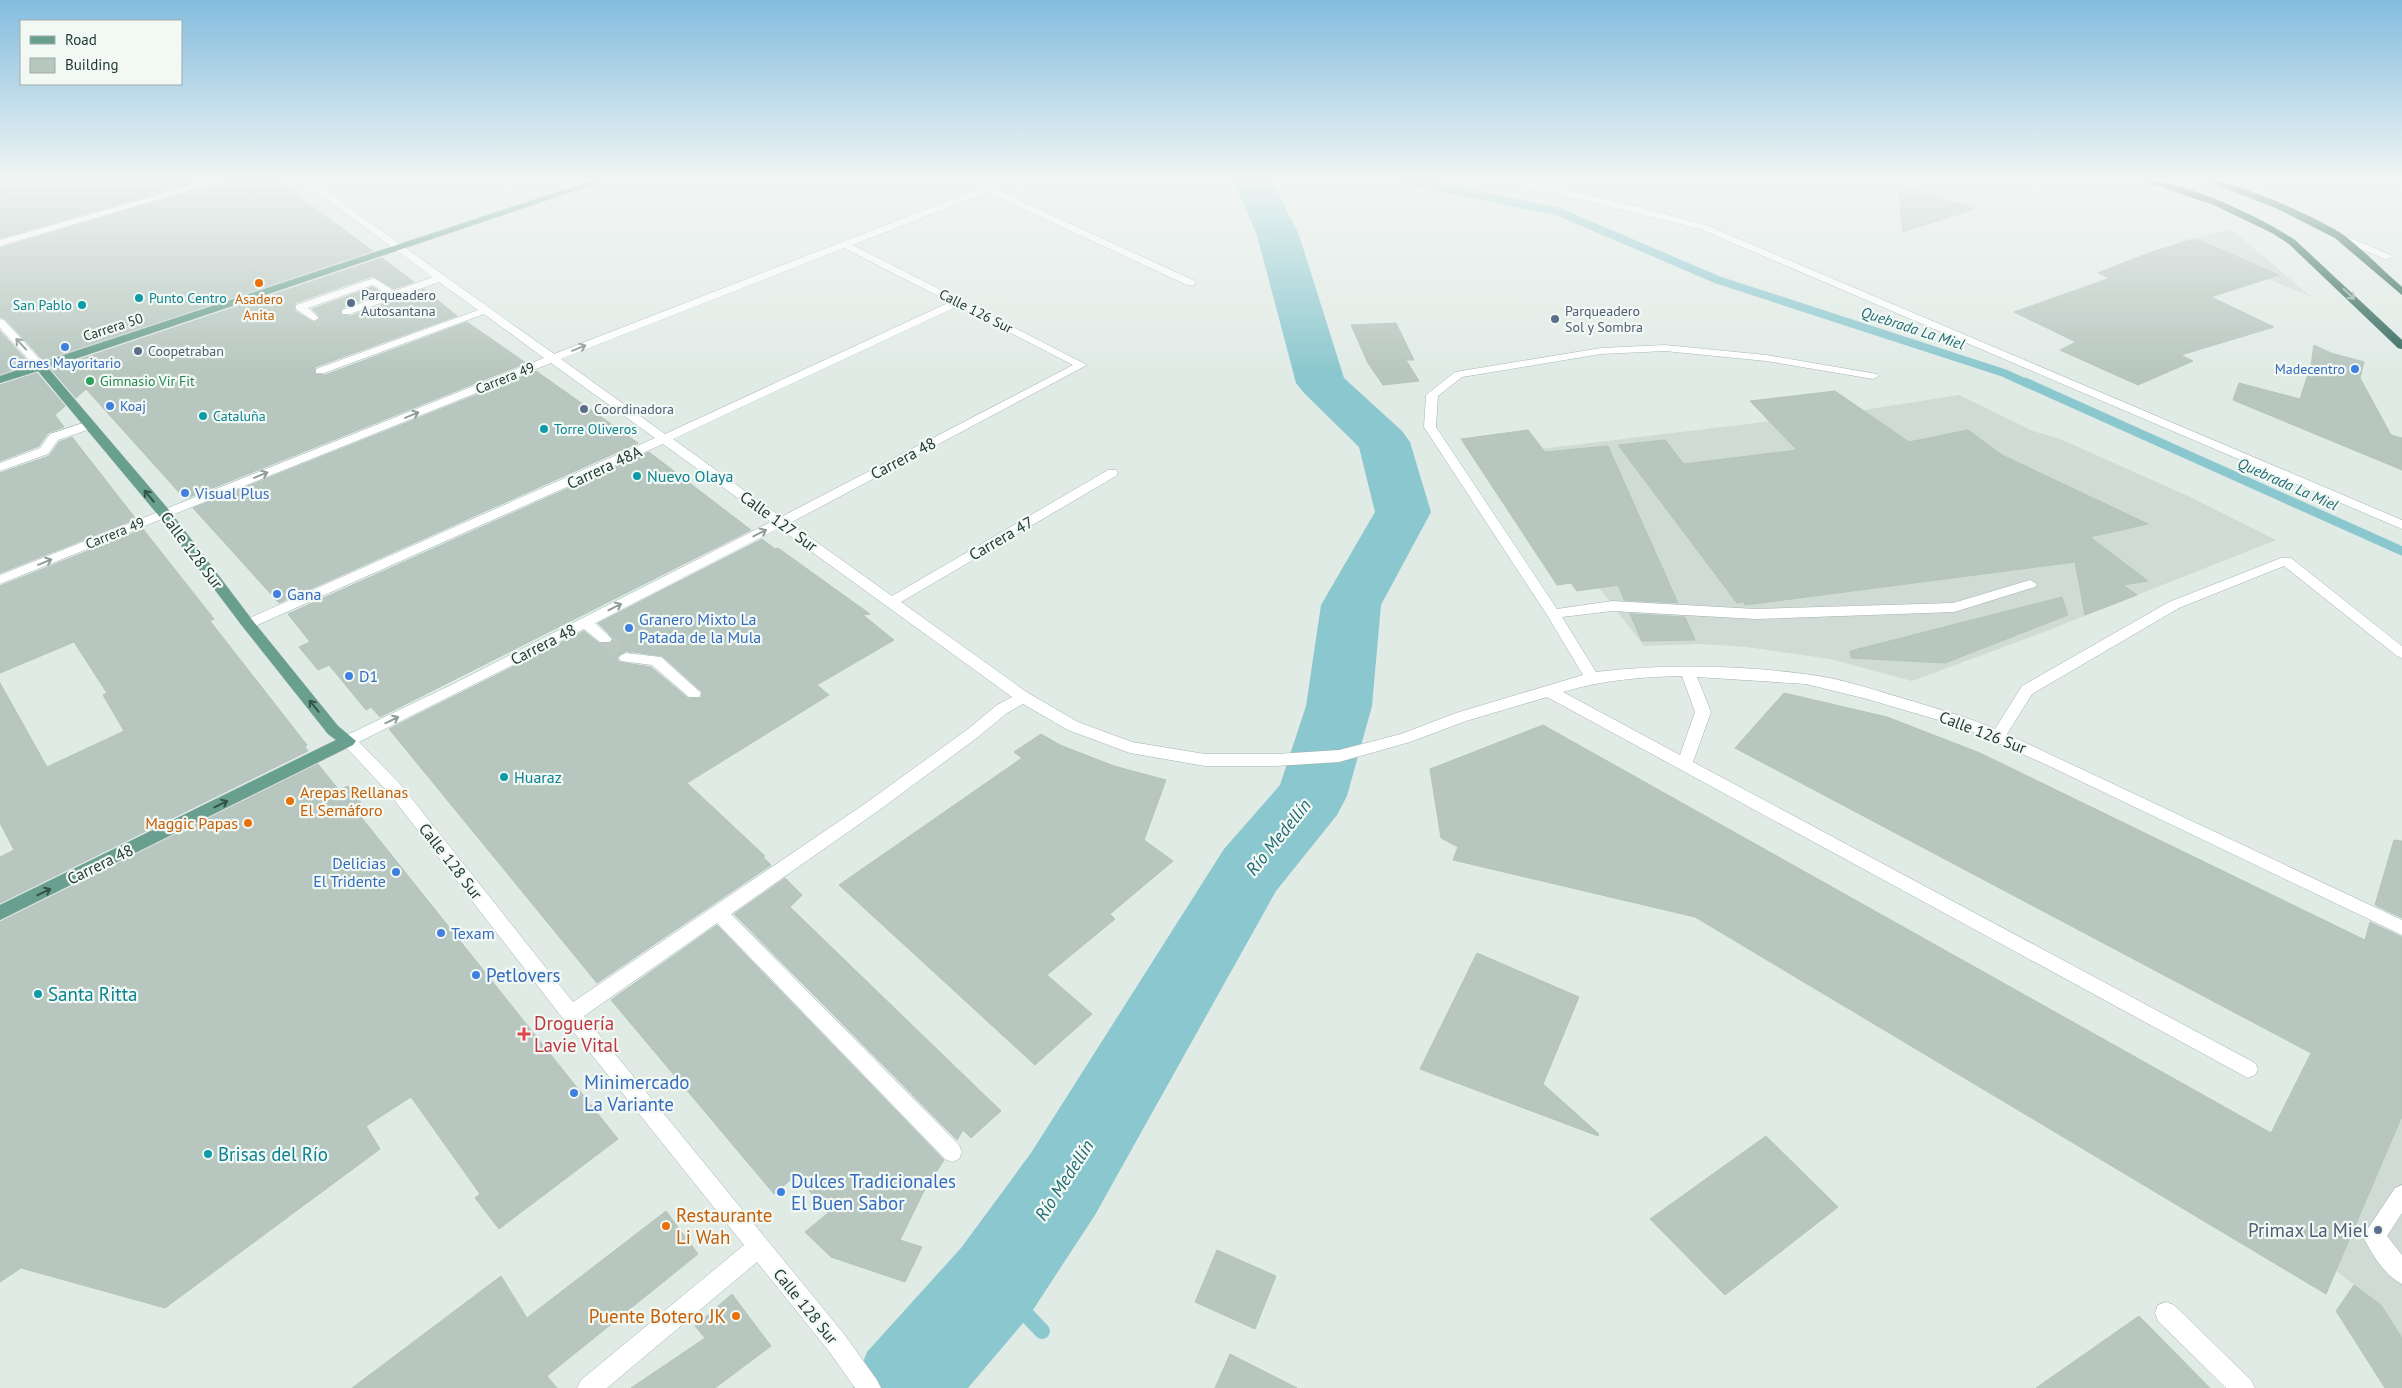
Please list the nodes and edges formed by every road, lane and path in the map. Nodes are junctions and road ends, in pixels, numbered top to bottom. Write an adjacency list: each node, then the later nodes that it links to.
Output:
1 (394, 244): 9 (street, Calle 127 Sur)
2 (413, 244): 9 (main road, Carrera 50)
3 (844, 244): 15 (street, Calle 126 Sur); 21 (street, Carrera 49, one-way to 3)
4 (1106, 244): 12 (street)
5 (1744, 244): 33 (street)
6 (2291, 244): 20 (highway, one-way to 20)
7 (2347, 244): 13 (highway)
8 (2357, 244): 10 (street)
9 (400, 248): 11 (street, Calle 127 Sur); 23 (main road, Carrera 50)
10 (2388, 257)
11 (442, 278): 14 (street); 16 (street, Calle 127 Sur)
12 (1191, 283)
13 (2402, 292)
14 (393, 295): 17 (street); 18 (street)
15 (958, 302): 22 (street, Calle 126 Sur); 28 (street, Carrera 48A)
16 (486, 310): 21 (street, Calle 127 Sur); 24 (street)
17 (346, 312)
18 (314, 318)
19 (0, 322): 23 (street, Calle 128 Sur, one-way to 19)
20 (2402, 346)
21 (554, 358): 28 (street, Calle 127 Sur); 31 (street, Carrera 49, one-way to 21)
22 (1081, 365): 32 (street, Carrera 48)
23 (41, 367): 26 (main road, Carrera 50); 27 (main road, Calle 128 Sur)
24 (320, 371)
25 (1873, 376): 37 (street)
26 (0, 380)
27 (89, 424): 29 (street); 31 (main road, Calle 128 Sur, one-way to 27)
28 (665, 438): 32 (street, Calle 127 Sur); 39 (street, Carrera 48A)
29 (0, 467)
30 (1112, 473): 36 (street, Carrera 47)
31 (164, 513): 34 (street, Carrera 49, one-way to 31); 39 (main road, Calle 128 Sur)
32 (781, 522): 36 (street, Calle 127 Sur); 38 (street, Carrera 48, one-way to 32)
33 (2402, 525)
34 (0, 580)
35 (2030, 584): 37 (street)
36 (891, 602): 47 (street, Calle 127 Sur)
37 (1553, 614): 44 (street)
38 (585, 622): 40 (street); 49 (street, Carrera 48, one-way to 38)
39 (248, 624): 49 (main road, Calle 128 Sur, one-way to 39)
40 (605, 639)
41 (2402, 653): 48 (street)
42 (626, 658): 45 (street)
43 (1687, 671): 44 (street, Calle 126 Sur); 48 (street, Calle 126 Sur); 50 (street)
44 (1592, 678): 46 (street, Calle 126 Sur)
45 (694, 692)
46 (1539, 692): 47 (street, Calle 127 Sur); 50 (street)
47 (1023, 697): 51 (street)
48 (1998, 736): 53 (street, Calle 126 Sur)
49 (348, 741): 52 (main road, Carrera 48, one-way to 49); 54 (street, Calle 128 Sur)
50 (1684, 764): 55 (street)
51 (718, 912): 54 (street); 56 (street)
52 (0, 914)
53 (2402, 928)
54 (571, 1014): 58 (street, Calle 128 Sur)
55 (2248, 1069)
56 (952, 1152)
57 (2402, 1195): 59 (street)
58 (758, 1247): 61 (street); 62 (street, Calle 128 Sur)
59 (2402, 1273)
60 (2166, 1313): 63 (street)
61 (589, 1388)
62 (869, 1388)
63 (2243, 1388)

